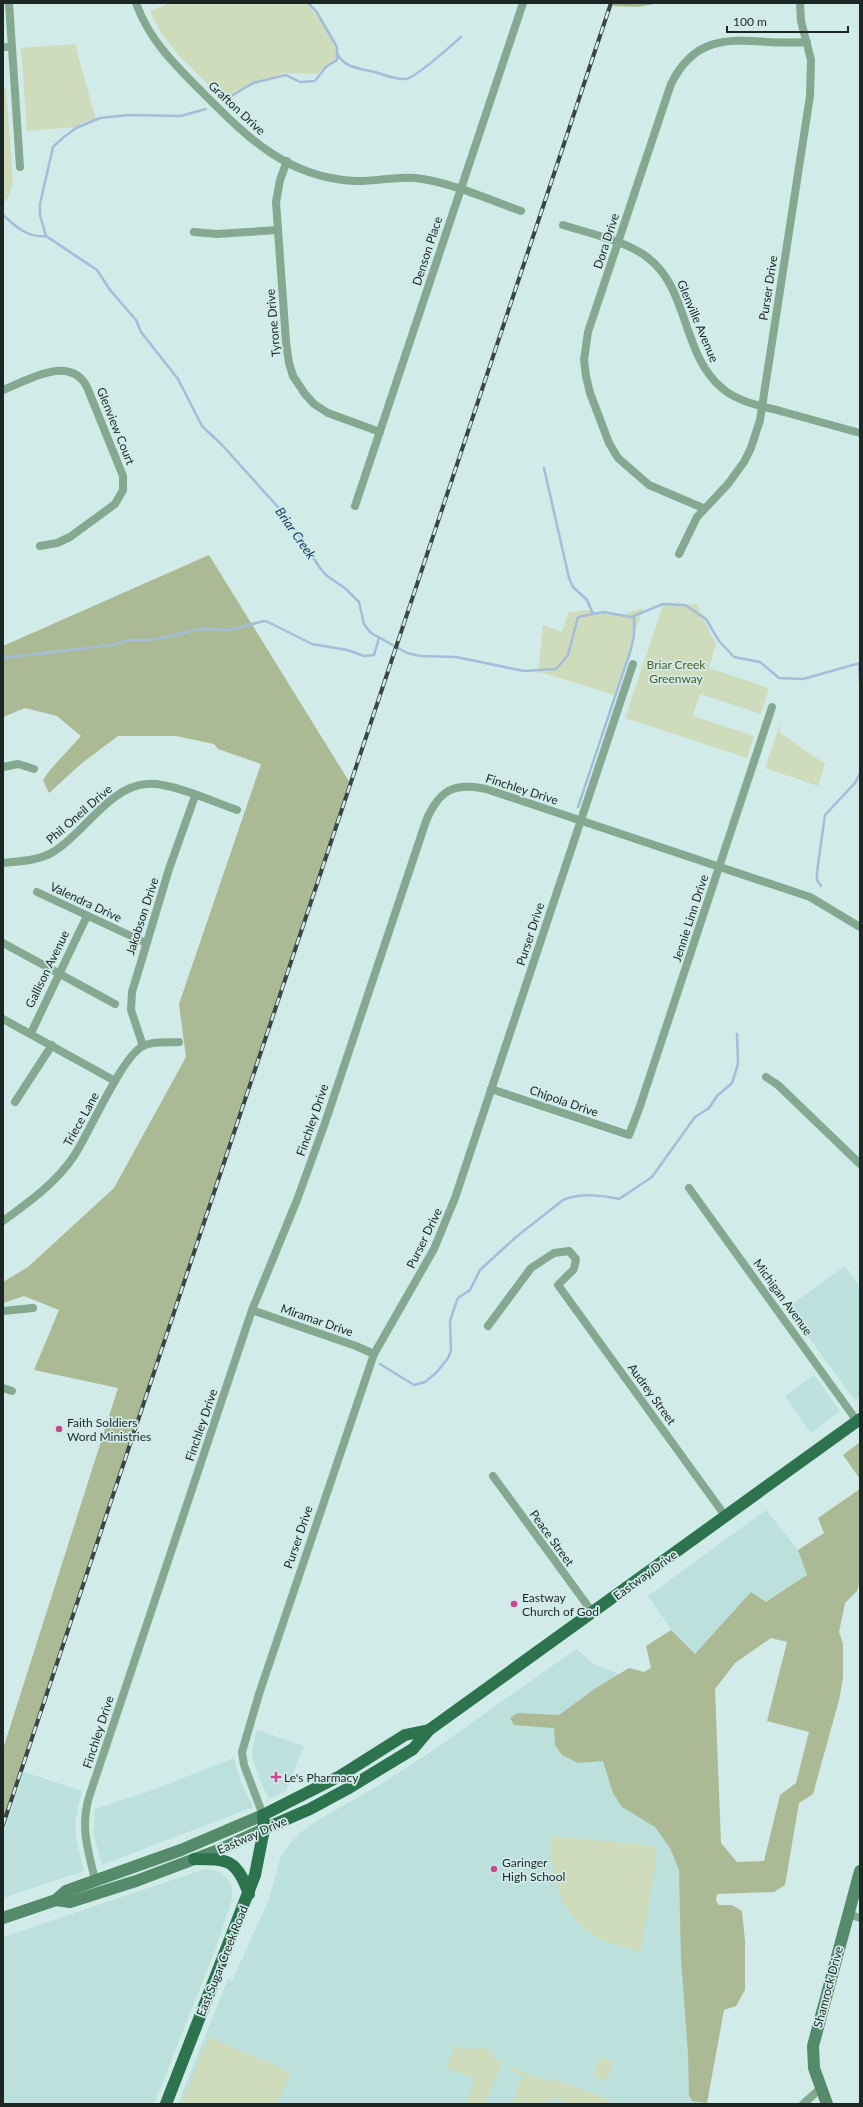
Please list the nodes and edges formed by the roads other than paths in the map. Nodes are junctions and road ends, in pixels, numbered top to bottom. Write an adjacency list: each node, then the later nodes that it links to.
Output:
1 (9, 3): 6 (street)
2 (136, 3): 7 (street, Grafton Drive)
3 (523, 3): 9 (street, Denson Place)
4 (800, 3): 5 (street, Purser Drive)
5 (807, 42): 14 (street, Dora Drive); 16 (street, Purser Drive)
6 (7, 47): 8 (street)
7 (287, 161): 9 (street, Grafton Drive); 12 (street, Tyrone Drive)
8 (20, 168)
9 (460, 190): 10 (street, Grafton Drive); 17 (street, Denson Place)
10 (521, 211)
11 (563, 225): 14 (street, Glenville Avenue)
12 (278, 230): 13 (street); 17 (street, Tyrone Drive)
13 (194, 232)
14 (618, 243): 16 (street, Glenville Avenue); 20 (street, Dora Drive)
15 (3, 390): 21 (street, Glenview Court)
16 (762, 406): 18 (street, Glenville Avenue); 20 (street, Purser Drive)
17 (380, 432): 19 (street, Denson Place)
18 (860, 433)
19 (355, 506)
20 (703, 508): 22 (street, Purser Drive)
21 (40, 546)
22 (679, 554)
23 (633, 664): 29 (street, Purser Drive)
24 (772, 707): 31 (street, Jennie Linn Drive)
25 (3, 767): 26 (street)
26 (34, 768)
27 (196, 796): 28 (street, Phil Oneil Drive); 30 (street, Phil Oneil Drive); 36 (street, Jakobson Drive)
28 (237, 810)
29 (581, 820): 31 (street, Finchley Drive); 46 (street, Purser Drive); 53 (street, Finchley Drive)
30 (3, 863)
31 (720, 867): 34 (street, Finchley Drive); 48 (street, Jennie Linn Drive)
32 (37, 892): 33 (street, Valendra Drive)
33 (87, 916): 36 (street, Valendra Drive); 37 (street, Gallison Avenue)
34 (860, 927)
35 (3, 943): 37 (street)
36 (146, 943): 43 (street, Jakobson Drive)
37 (59, 973): 38 (street); 40 (street, Gallison Avenue)
38 (115, 1004)
39 (3, 1019): 40 (street)
40 (31, 1033): 42 (street)
41 (179, 1042): 43 (street)
42 (52, 1045): 45 (street); 47 (street)
43 (143, 1046): 45 (street, Triece Lane)
44 (766, 1077): 49 (street)
45 (115, 1081): 51 (street, Triece Lane)
46 (491, 1089): 48 (street, Chipola Drive); 56 (street, Purser Drive)
47 (15, 1102)
48 (629, 1135)
49 (860, 1164)
50 (689, 1188): 59 (street, Michigan Avenue)
51 (3, 1221)
52 (33, 1308): 54 (street)
53 (252, 1310): 56 (street, Miramar Drive); 68 (street, Finchley Drive)
54 (3, 1311)
55 (488, 1326): 61 (street, Audrey Street)
56 (374, 1354): 64 (street, Purser Drive)
57 (3, 1388): 58 (street)
58 (12, 1391)
59 (859, 1420): 61 (main road, Eastway Drive)
60 (493, 1476): 62 (street, Peace Street)
61 (726, 1517): 62 (main road, Eastway Drive)
62 (593, 1613): 63 (main road, Eastway Drive)
63 (429, 1730): 64 (main road, Eastway Drive); 65 (main road, Eastway Drive)
64 (263, 1815): 65 (main road, East Sugar Creek Road); 68 (main road, Eastway Drive)
65 (264, 1829): 66 (main road, Eastway Drive); 69 (main road, East Sugar Creek Road)
66 (194, 1860): 69 (main road); 70 (main road, Eastway Drive)
67 (860, 1871): 71 (main road, Shamrock Drive)
68 (95, 1880): 70 (main road, Eastway Drive)
69 (249, 1894): 74 (main road, East Sugar Creek Road)
70 (56, 1900): 72 (main road, Eastway Drive)
71 (854, 1916): 73 (main road, Shamrock Drive)
72 (3, 1918)
73 (820, 2089): 75 (street); 76 (main road, Shamrock Drive)
74 (166, 2104)
75 (803, 2104)
76 (827, 2104)

